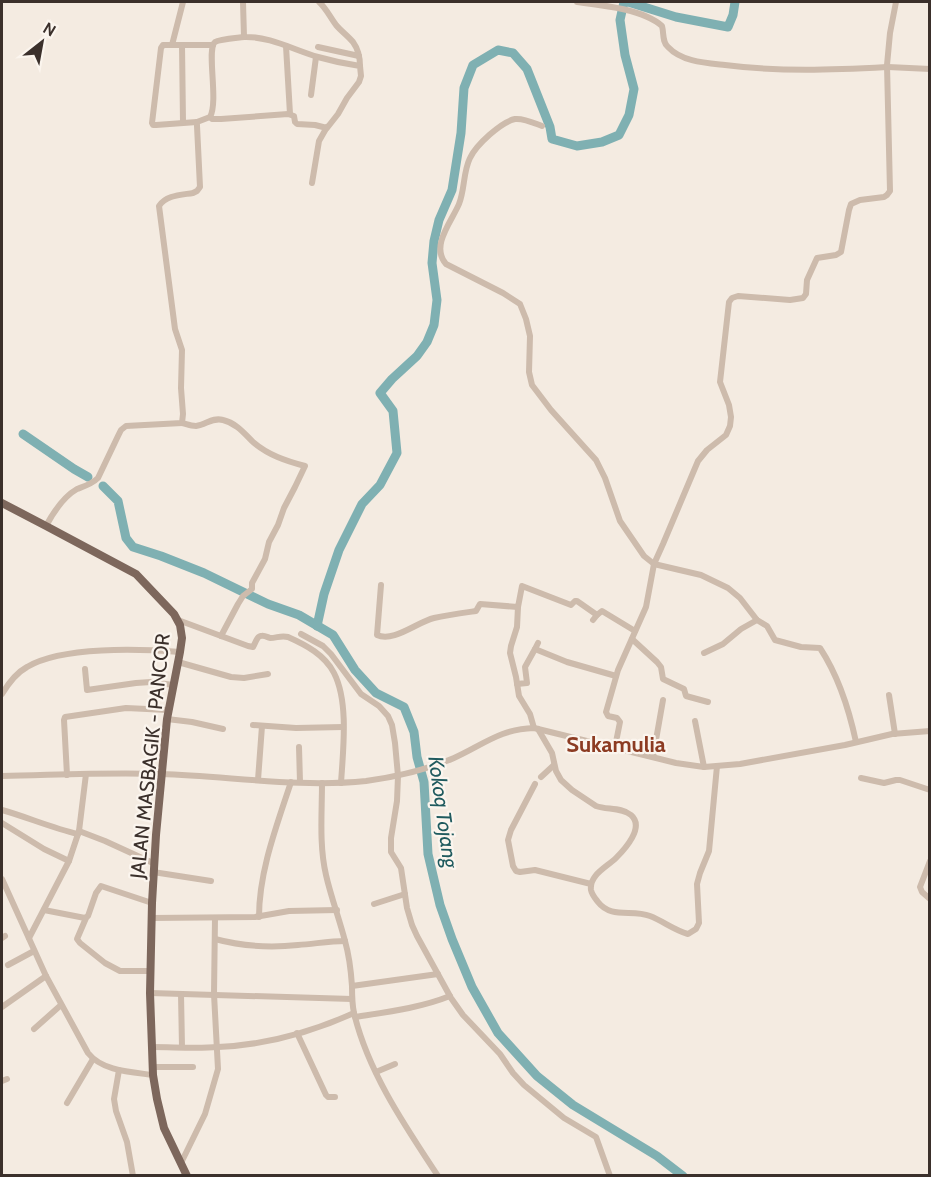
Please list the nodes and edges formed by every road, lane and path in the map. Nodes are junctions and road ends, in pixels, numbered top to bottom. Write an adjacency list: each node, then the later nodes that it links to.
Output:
1 (183, 2): 7 (street)
2 (243, 2): 6 (street)
3 (318, 2): 12 (street)
4 (577, 2): 15 (street)
5 (896, 2): 15 (street)
6 (244, 37): 9 (street); 10 (street)
7 (172, 45): 8 (street); 20 (street)
8 (182, 45): 9 (street); 20 (street)
9 (213, 45): 19 (street)
10 (286, 46): 13 (street); 18 (street)
11 (318, 47): 12 (street)
12 (359, 56): 14 (street)
13 (316, 57): 14 (street); 17 (street)
14 (360, 66): 23 (street)
15 (888, 67): 16 (street); 28 (street)
16 (930, 69)
17 (311, 95)
18 (290, 114): 19 (street); 23 (street)
19 (210, 117): 21 (street)
20 (183, 122): 21 (street)
21 (197, 122): 25 (street)
22 (542, 126): 28 (street)
23 (327, 128): 24 (street)
24 (312, 183)
25 (182, 423): 27 (street); 35 (street)
26 (2, 503): 27 (main road, JALAN MASBAGIK - PANCOR)
27 (46, 526): 31 (main road, JALAN MASBAGIK - PANCOR)
28 (654, 564): 32 (street); 33 (street)
29 (381, 585): 30 (street)
30 (518, 607): 33 (street); 43 (street)
31 (178, 620): 35 (street); 37 (main road, JALAN MASBAGIK - PANCOR)
32 (757, 620): 38 (street); 59 (street)
33 (635, 632): 36 (street)
34 (301, 634): 70 (street)
35 (220, 636): 54 (street)
36 (632, 639): 42 (street); 48 (street)
37 (180, 652): 39 (main road, JALAN MASBAGIK - PANCOR); 45 (street)
38 (704, 654)
39 (178, 662): 41 (street); 44 (main road, JALAN MASBAGIK - PANCOR)
40 (85, 669): 44 (street)
41 (268, 674)
42 (616, 676): 43 (street); 61 (street)
43 (518, 684): 56 (street)
44 (173, 685): 49 (main road, JALAN MASBAGIK - PANCOR)
45 (2, 694)
46 (889, 695): 58 (street)
47 (663, 700): 62 (street)
48 (708, 702)
49 (168, 710): 50 (main road, JALAN MASBAGIK - PANCOR); 68 (street)
50 (167, 719): 55 (street); 67 (main road, JALAN MASBAGIK - PANCOR)
51 (695, 721): 64 (street)
52 (253, 725): 53 (street)
53 (262, 726): 54 (street); 73 (street)
54 (343, 727): 77 (street)
55 (223, 729)
56 (536, 729): 61 (street); 63 (street); 70 (street)
57 (929, 733): 58 (street)
58 (894, 734): 59 (street)
59 (856, 742): 65 (street)
60 (299, 747): 75 (street)
61 (615, 747): 62 (street)
62 (653, 757): 64 (street)
63 (554, 765): 71 (street); 89 (street)
64 (704, 766): 65 (street)
65 (717, 766): 89 (street)
66 (86, 774): 67 (street); 68 (street); 82 (street)
67 (161, 774): 73 (street); 85 (main road, JALAN MASBAGIK - PANCOR)
68 (68, 775): 69 (street)
69 (2, 776)
70 (398, 776): 77 (street); 90 (street)
71 (541, 777)
72 (861, 778): 79 (street)
73 (258, 780): 74 (street)
74 (291, 782): 75 (street); 96 (street)
75 (300, 782): 76 (street)
76 (322, 783): 77 (street); 95 (street)
77 (341, 783)
78 (535, 784): 89 (street)
79 (930, 790)
80 (2, 810): 82 (street)
81 (2, 823): 83 (street)
82 (78, 833): 83 (street); 85 (street)
83 (69, 861): 94 (street)
84 (930, 861): 91 (street)
85 (153, 863): 86 (main road, JALAN MASBAGIK - PANCOR)
86 (153, 872): 87 (street); 92 (main road, JALAN MASBAGIK - PANCOR)
87 (211, 881)
88 (2, 883): 100 (street)
89 (591, 884)
90 (402, 894): 93 (street); 106 (street)
91 (930, 899)
92 (152, 903): 97 (street); 98 (main road, JALAN MASBAGIK - PANCOR)
93 (374, 904)
94 (44, 910): 97 (street); 100 (street)
95 (337, 910): 96 (street); 102 (street)
96 (259, 917): 99 (street)
97 (86, 918): 105 (street)
98 (152, 918): 99 (street); 105 (main road, JALAN MASBAGIK - PANCOR)
99 (215, 918): 101 (street)
100 (29, 938): 103 (street)
101 (214, 939): 102 (street); 111 (street)
102 (345, 940): 108 (street)
103 (34, 951): 104 (street); 107 (street)
104 (8, 966)
105 (150, 971): 109 (main road, JALAN MASBAGIK - PANCOR)
106 (438, 974): 108 (street); 112 (street)
107 (46, 976): 114 (street); 115 (street)
108 (352, 986): 113 (street)
109 (150, 993): 110 (street); 119 (main road, JALAN MASBAGIK - PANCOR)
110 (181, 994): 111 (street); 120 (street)
111 (214, 994): 113 (street); 121 (street)
112 (450, 996): 116 (street); 134 (street)
113 (352, 999): 116 (street)
114 (61, 1005): 117 (street); 122 (street)
115 (2, 1007)
116 (354, 1015): 118 (street); 127 (street)
117 (34, 1029)
118 (297, 1033): 121 (street); 128 (street)
119 (152, 1047): 120 (street); 126 (main road, JALAN MASBAGIK - PANCOR)
120 (182, 1047): 121 (street)
121 (218, 1047): 130 (street)
122 (93, 1059): 125 (street); 129 (street)
123 (395, 1065): 127 (street)
124 (192, 1066): 126 (street)
125 (119, 1070): 126 (street); 131 (street)
126 (153, 1071): 130 (main road, JALAN MASBAGIK - PANCOR)
127 (376, 1072): 133 (street)
128 (335, 1097)
129 (67, 1102)
130 (181, 1163): 132 (main road, JALAN MASBAGIK - PANCOR)
131 (133, 1176)
132 (187, 1176)
133 (438, 1176)
134 (610, 1176)

